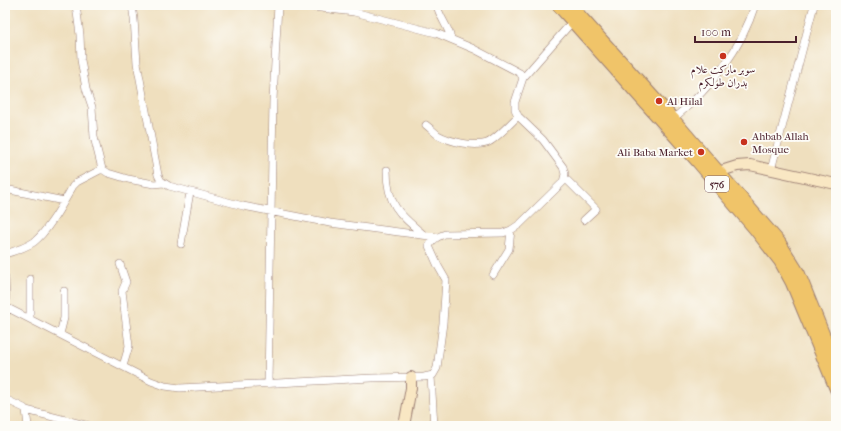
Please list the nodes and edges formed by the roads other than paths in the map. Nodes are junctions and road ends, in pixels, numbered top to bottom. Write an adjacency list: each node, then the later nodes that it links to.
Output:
1 (76, 5): 15 (street)
2 (132, 5): 20 (street)
3 (278, 5): 25 (street)
4 (296, 5): 10 (street)
5 (437, 5): 10 (street)
6 (558, 5): 9 (main road, 576)
7 (755, 5): 13 (street)
8 (814, 5): 17 (street)
9 (575, 11): 11 (street); 13 (main road, 576); 46 (main road, 576)
10 (452, 39): 11 (street)
11 (523, 78): 12 (street)
12 (518, 116): 14 (street); 19 (street)
13 (673, 120): 18 (main road, 576)
14 (426, 125)
15 (102, 169): 20 (street); 24 (street)
16 (387, 170): 28 (street)
17 (771, 170): 18 (street); 21 (street)
18 (718, 172): 42 (main road, 576)
19 (564, 178): 26 (street); 27 (street)
20 (163, 183): 23 (street)
21 (836, 184)
22 (5, 189): 24 (street)
23 (190, 192): 25 (street); 30 (street)
24 (64, 201): 31 (street)
25 (272, 212): 28 (street); 45 (street)
26 (584, 220)
27 (511, 230): 29 (street); 33 (street)
28 (424, 235): 29 (street)
29 (437, 237): 43 (street)
30 (181, 244)
31 (5, 254)
32 (120, 264): 41 (street)
33 (493, 275)
34 (5, 278): 37 (street)
35 (30, 279): 39 (street)
36 (64, 291): 40 (street)
37 (6, 307): 38 (street); 39 (street)
38 (5, 318)
39 (30, 319): 40 (street)
40 (60, 334): 41 (street)
41 (123, 366): 45 (street)
42 (836, 366)
43 (430, 376): 44 (street); 52 (street)
44 (411, 377): 45 (street); 51 (street)
45 (268, 384)
46 (836, 389)
47 (5, 399): 48 (street)
48 (26, 410): 49 (street); 50 (street)
49 (28, 426)
50 (89, 426)
51 (404, 426)
52 (434, 426)

